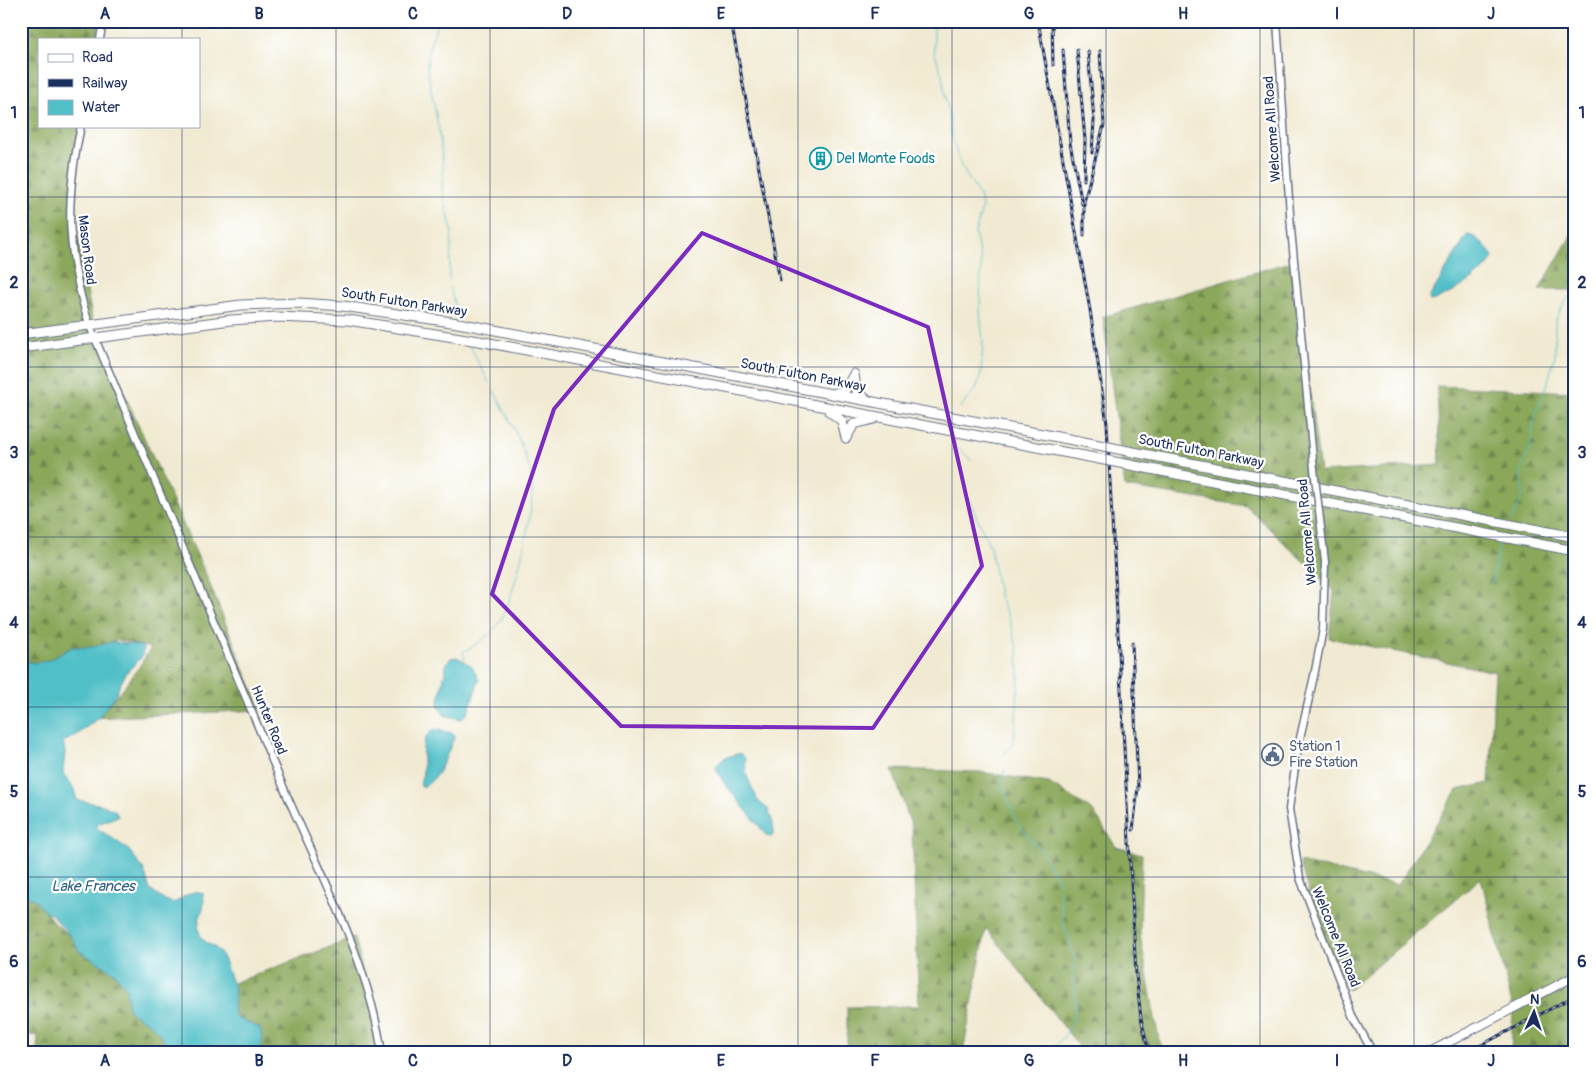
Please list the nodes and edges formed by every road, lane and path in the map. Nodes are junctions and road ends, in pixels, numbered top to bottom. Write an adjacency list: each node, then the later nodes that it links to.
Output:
1 (103, 21): 3 (street)
2 (1277, 21): 18 (street, Welcome All Road, bridge)
3 (100, 38)
4 (81, 128): 5 (street, Mason Road)
5 (89, 324): 6 (highway, South Fulton Parkway); 7 (street, Mason Road); 9 (highway, South Fulton Parkway)
6 (21, 334)
7 (95, 338): 8 (highway, South Fulton Parkway); 10 (street, Mason Road); 12 (highway, South Fulton Parkway)
8 (21, 348)
9 (830, 395): 11 (highway, South Fulton Parkway); 11 (highway)
10 (121, 400): 17 (street, Hunter Road)
11 (872, 402): 14 (highway, South Fulton Parkway, bridge)
12 (806, 403): 13 (highway, South Fulton Parkway); 13 (highway)
13 (887, 419): 15 (highway, South Fulton Parkway, bridge)
14 (1575, 537)
15 (1572, 550)
16 (1575, 976): 19 (main road)
17 (382, 1053)
18 (1373, 1053)
19 (1428, 1053)

